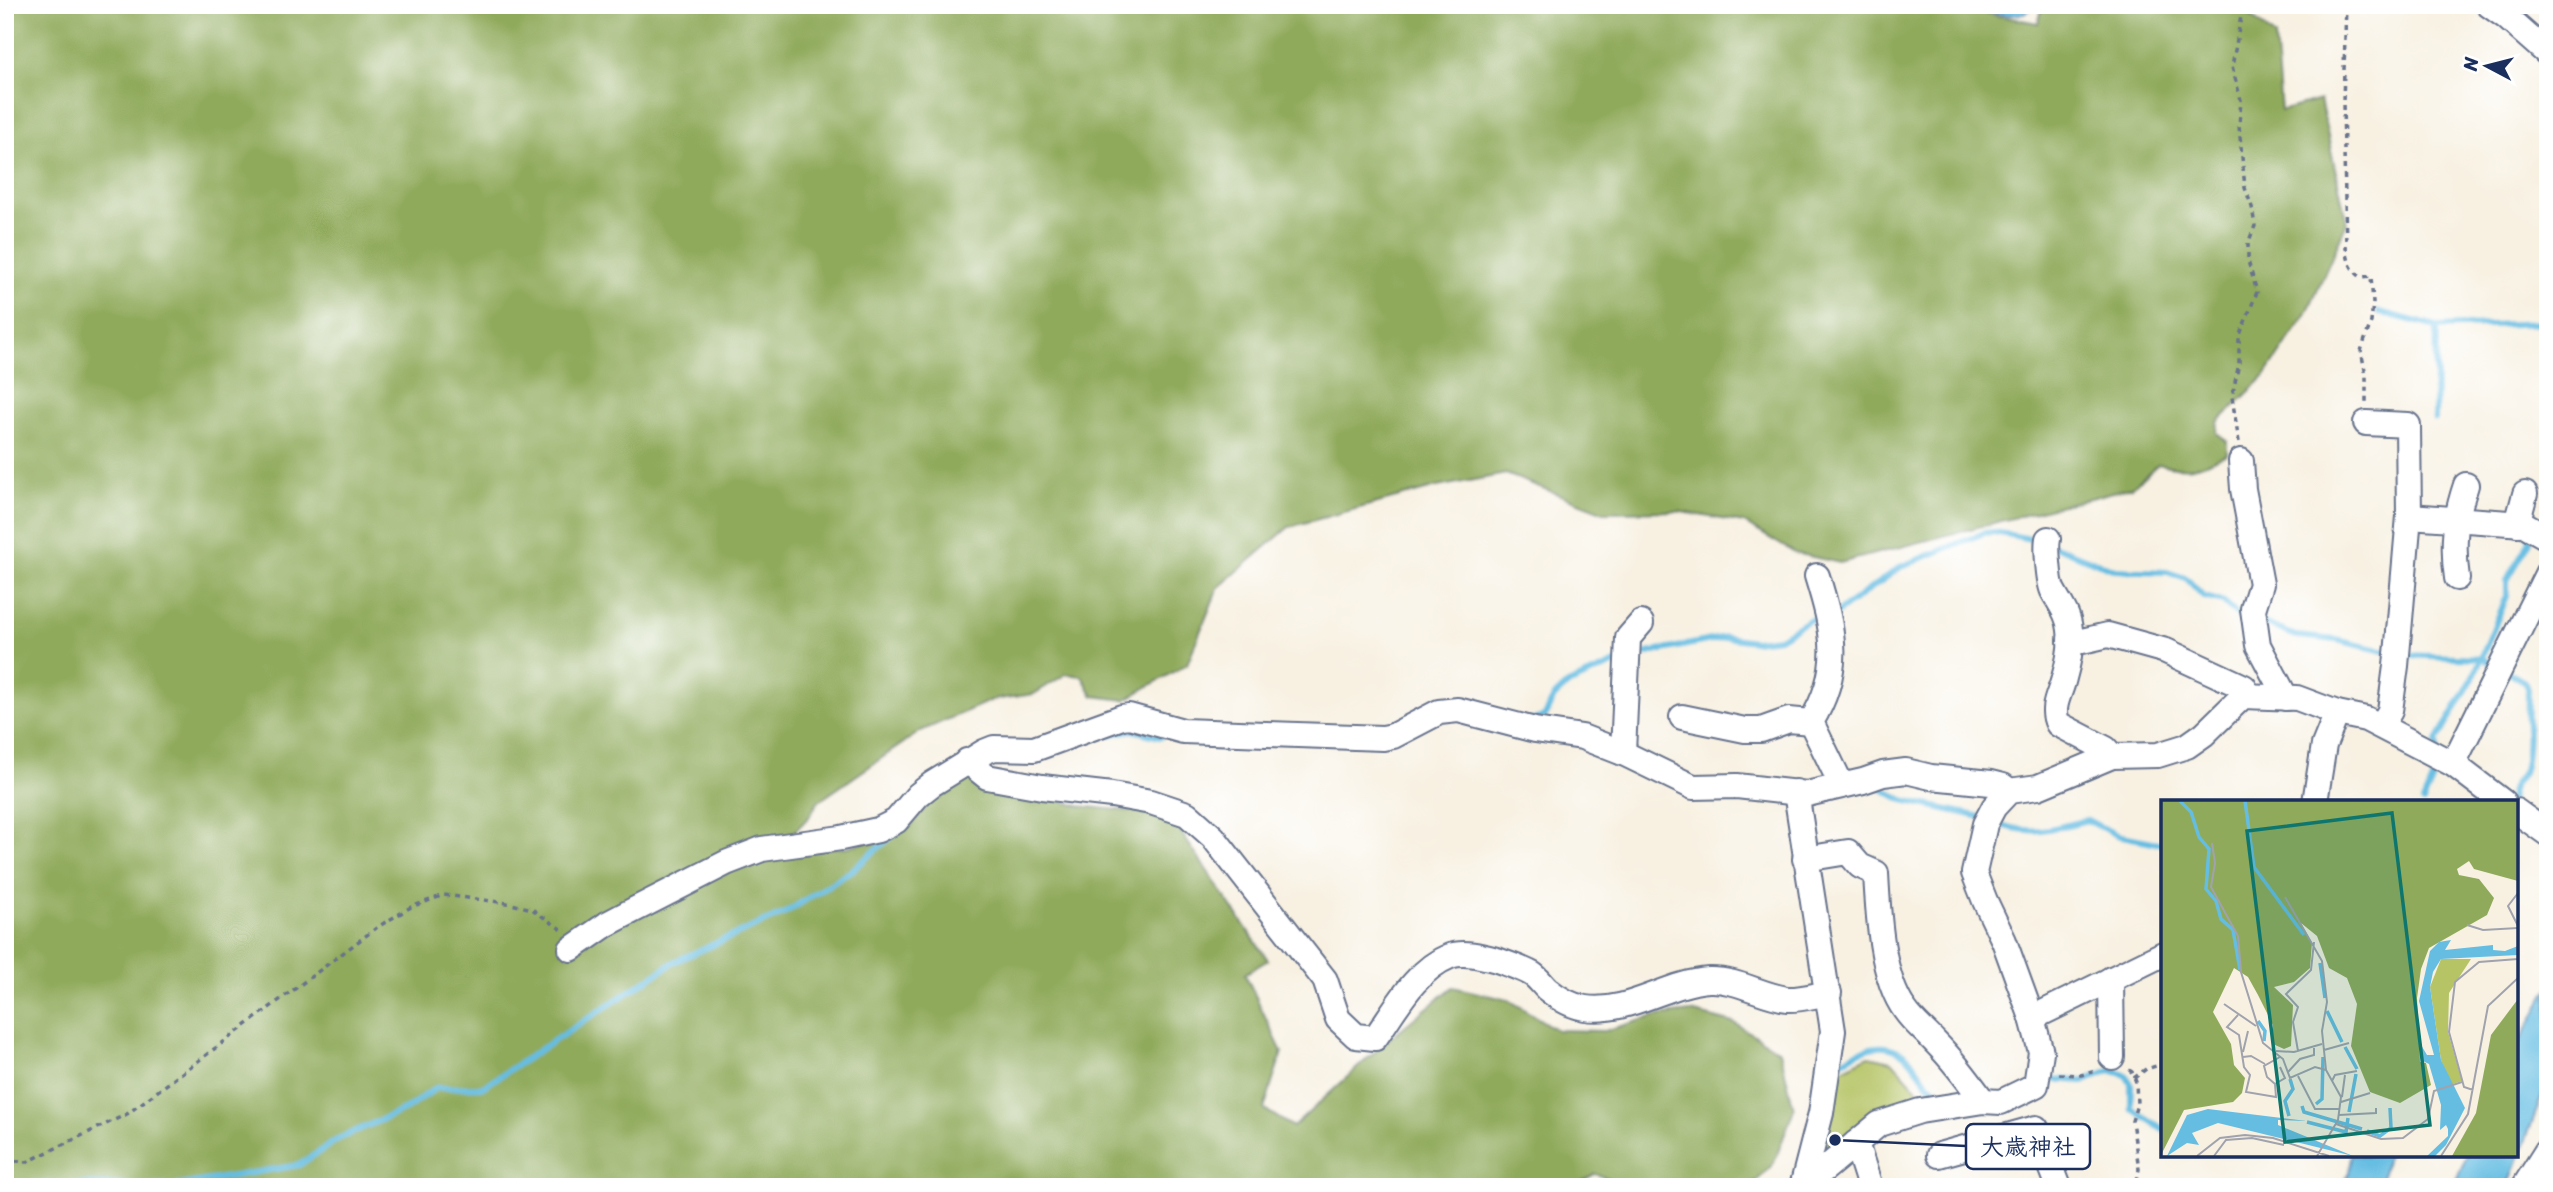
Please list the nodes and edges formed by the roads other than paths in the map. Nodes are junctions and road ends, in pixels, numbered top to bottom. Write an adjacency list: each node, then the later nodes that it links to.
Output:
1 (2489, 5): 2 (street)
2 (2548, 54)
3 (2367, 423): 7 (street)
4 (2241, 461): 17 (street)
5 (2466, 485): 8 (street)
6 (2525, 494): 9 (street)
7 (2409, 516): 8 (street); 23 (street)
8 (2456, 520): 9 (street); 14 (street)
9 (2517, 524): 10 (street)
10 (2545, 536)
11 (2048, 539): 16 (street)
12 (2548, 572): 26 (street)
13 (1817, 576): 22 (street)
14 (2457, 578)
15 (1641, 623): 24 (street)
16 (2070, 640): 18 (street); 25 (street)
17 (2260, 652): 18 (street); 19 (street)
18 (2244, 692): 19 (street); 25 (street)
19 (2286, 698): 20 (street)
20 (2337, 713): 23 (street); 31 (street)
21 (1682, 718): 22 (street)
22 (1811, 722): 28 (street)
23 (2381, 726): 26 (street)
24 (1623, 753): 27 (street); 30 (street)
25 (2112, 756): 29 (street)
26 (2453, 764): 32 (street)
27 (976, 768): 36 (street); 39 (street)
28 (1842, 786): 29 (street); 30 (street)
29 (2010, 791): 40 (street)
30 (1796, 792): 35 (street)
31 (2315, 800)
32 (2501, 800)
33 (2518, 812): 34 (street)
34 (2548, 834)
35 (1805, 859): 39 (street); 43 (street)
36 (574, 947)
37 (2161, 955): 38 (street)
38 (2111, 979): 40 (street); 41 (street)
39 (1829, 993): 48 (street)
40 (2032, 1018): 42 (street)
41 (2113, 1064)
42 (2037, 1079): 43 (street); 44 (street)
43 (1983, 1101): 45 (street)
44 (2036, 1128): 47 (street); 50 (street)
45 (1856, 1143): 48 (street); 49 (street)
46 (2548, 1149): 51 (street)
47 (1939, 1154)
48 (1803, 1187)
49 (1870, 1187)
50 (2059, 1187)
51 (2524, 1187)

